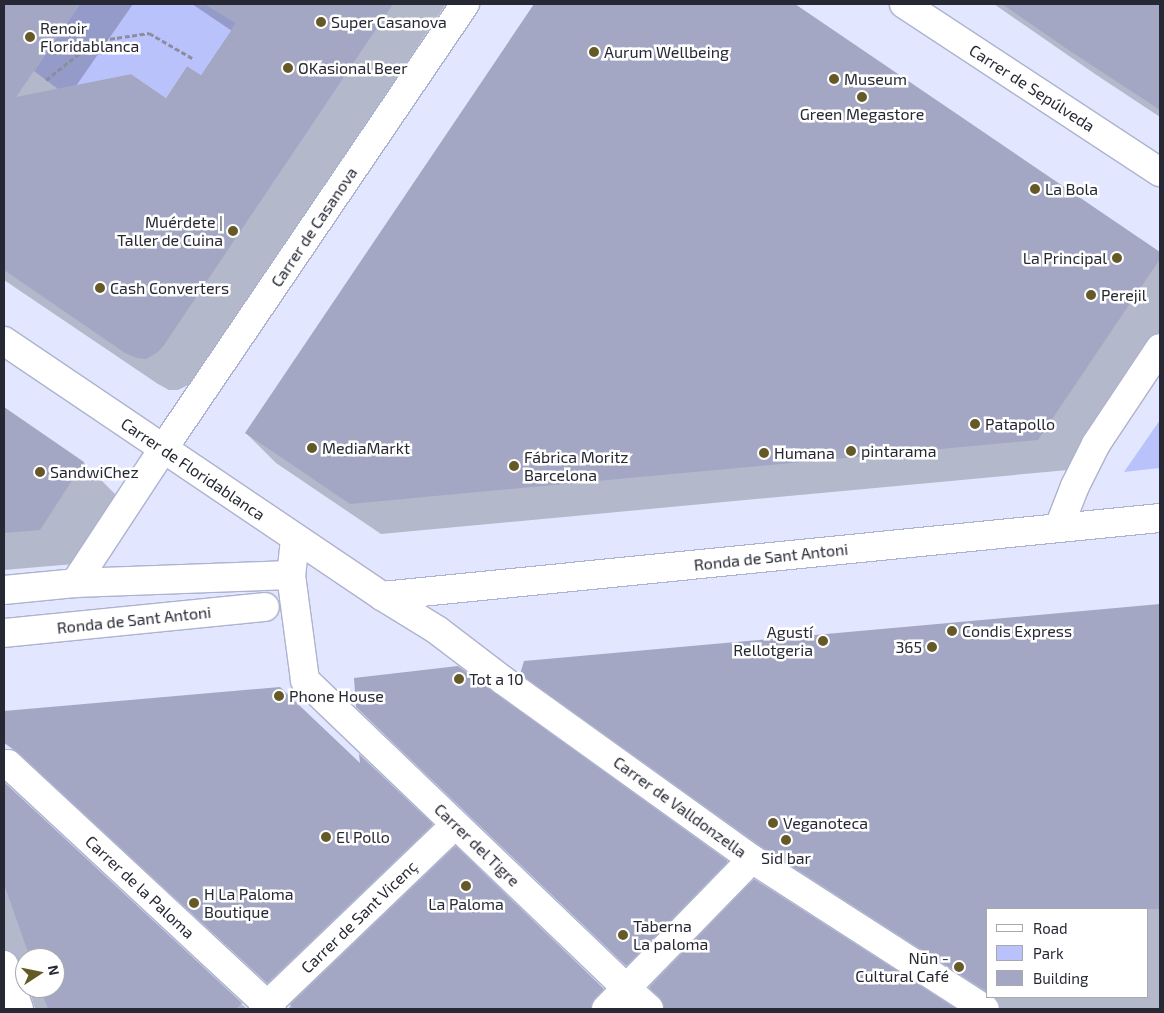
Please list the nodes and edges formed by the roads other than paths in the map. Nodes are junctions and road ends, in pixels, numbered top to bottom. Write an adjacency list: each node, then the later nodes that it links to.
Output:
1 (465, 4): 6 (street, Carrer de Casanova)
2 (904, 4): 3 (street, Carrer de Sepúlveda)
3 (1160, 172)
4 (4, 342): 6 (street, Carrer de Floridablanca)
5 (1160, 348): 8 (street)
6 (163, 449): 9 (street, Carrer de Floridablanca); 11 (street)
7 (1160, 518): 8 (street, Ronda de Sant Antoni)
8 (1059, 527): 13 (street, Ronda de Sant Antoni)
9 (295, 539): 10 (street); 13 (street, Carrer de Floridablanca)
10 (291, 575): 11 (street, Ronda de Sant Antoni); 17 (street, Carrer del Tigre)
11 (75, 582): 12 (street, Ronda de Sant Antoni)
12 (4, 590)
13 (382, 596): 18 (street, Carrer de Valldonzella)
14 (265, 607): 15 (street, Ronda de Sant Antoni)
15 (4, 633)
16 (6, 765): 21 (street, Carrer de la Paloma)
17 (455, 825): 20 (street, Carrer del Tigre); 21 (street, Carrer de Sant Vicenç)
18 (752, 859): 20 (street); 25 (street, Carrer de Valldonzella)
19 (4, 965): 22 (street)
20 (626, 988): 23 (street); 24 (street, Carrer del Tigre)
21 (268, 1008)
22 (18, 1009)
23 (606, 1009)
24 (649, 1009)
25 (985, 1009)

